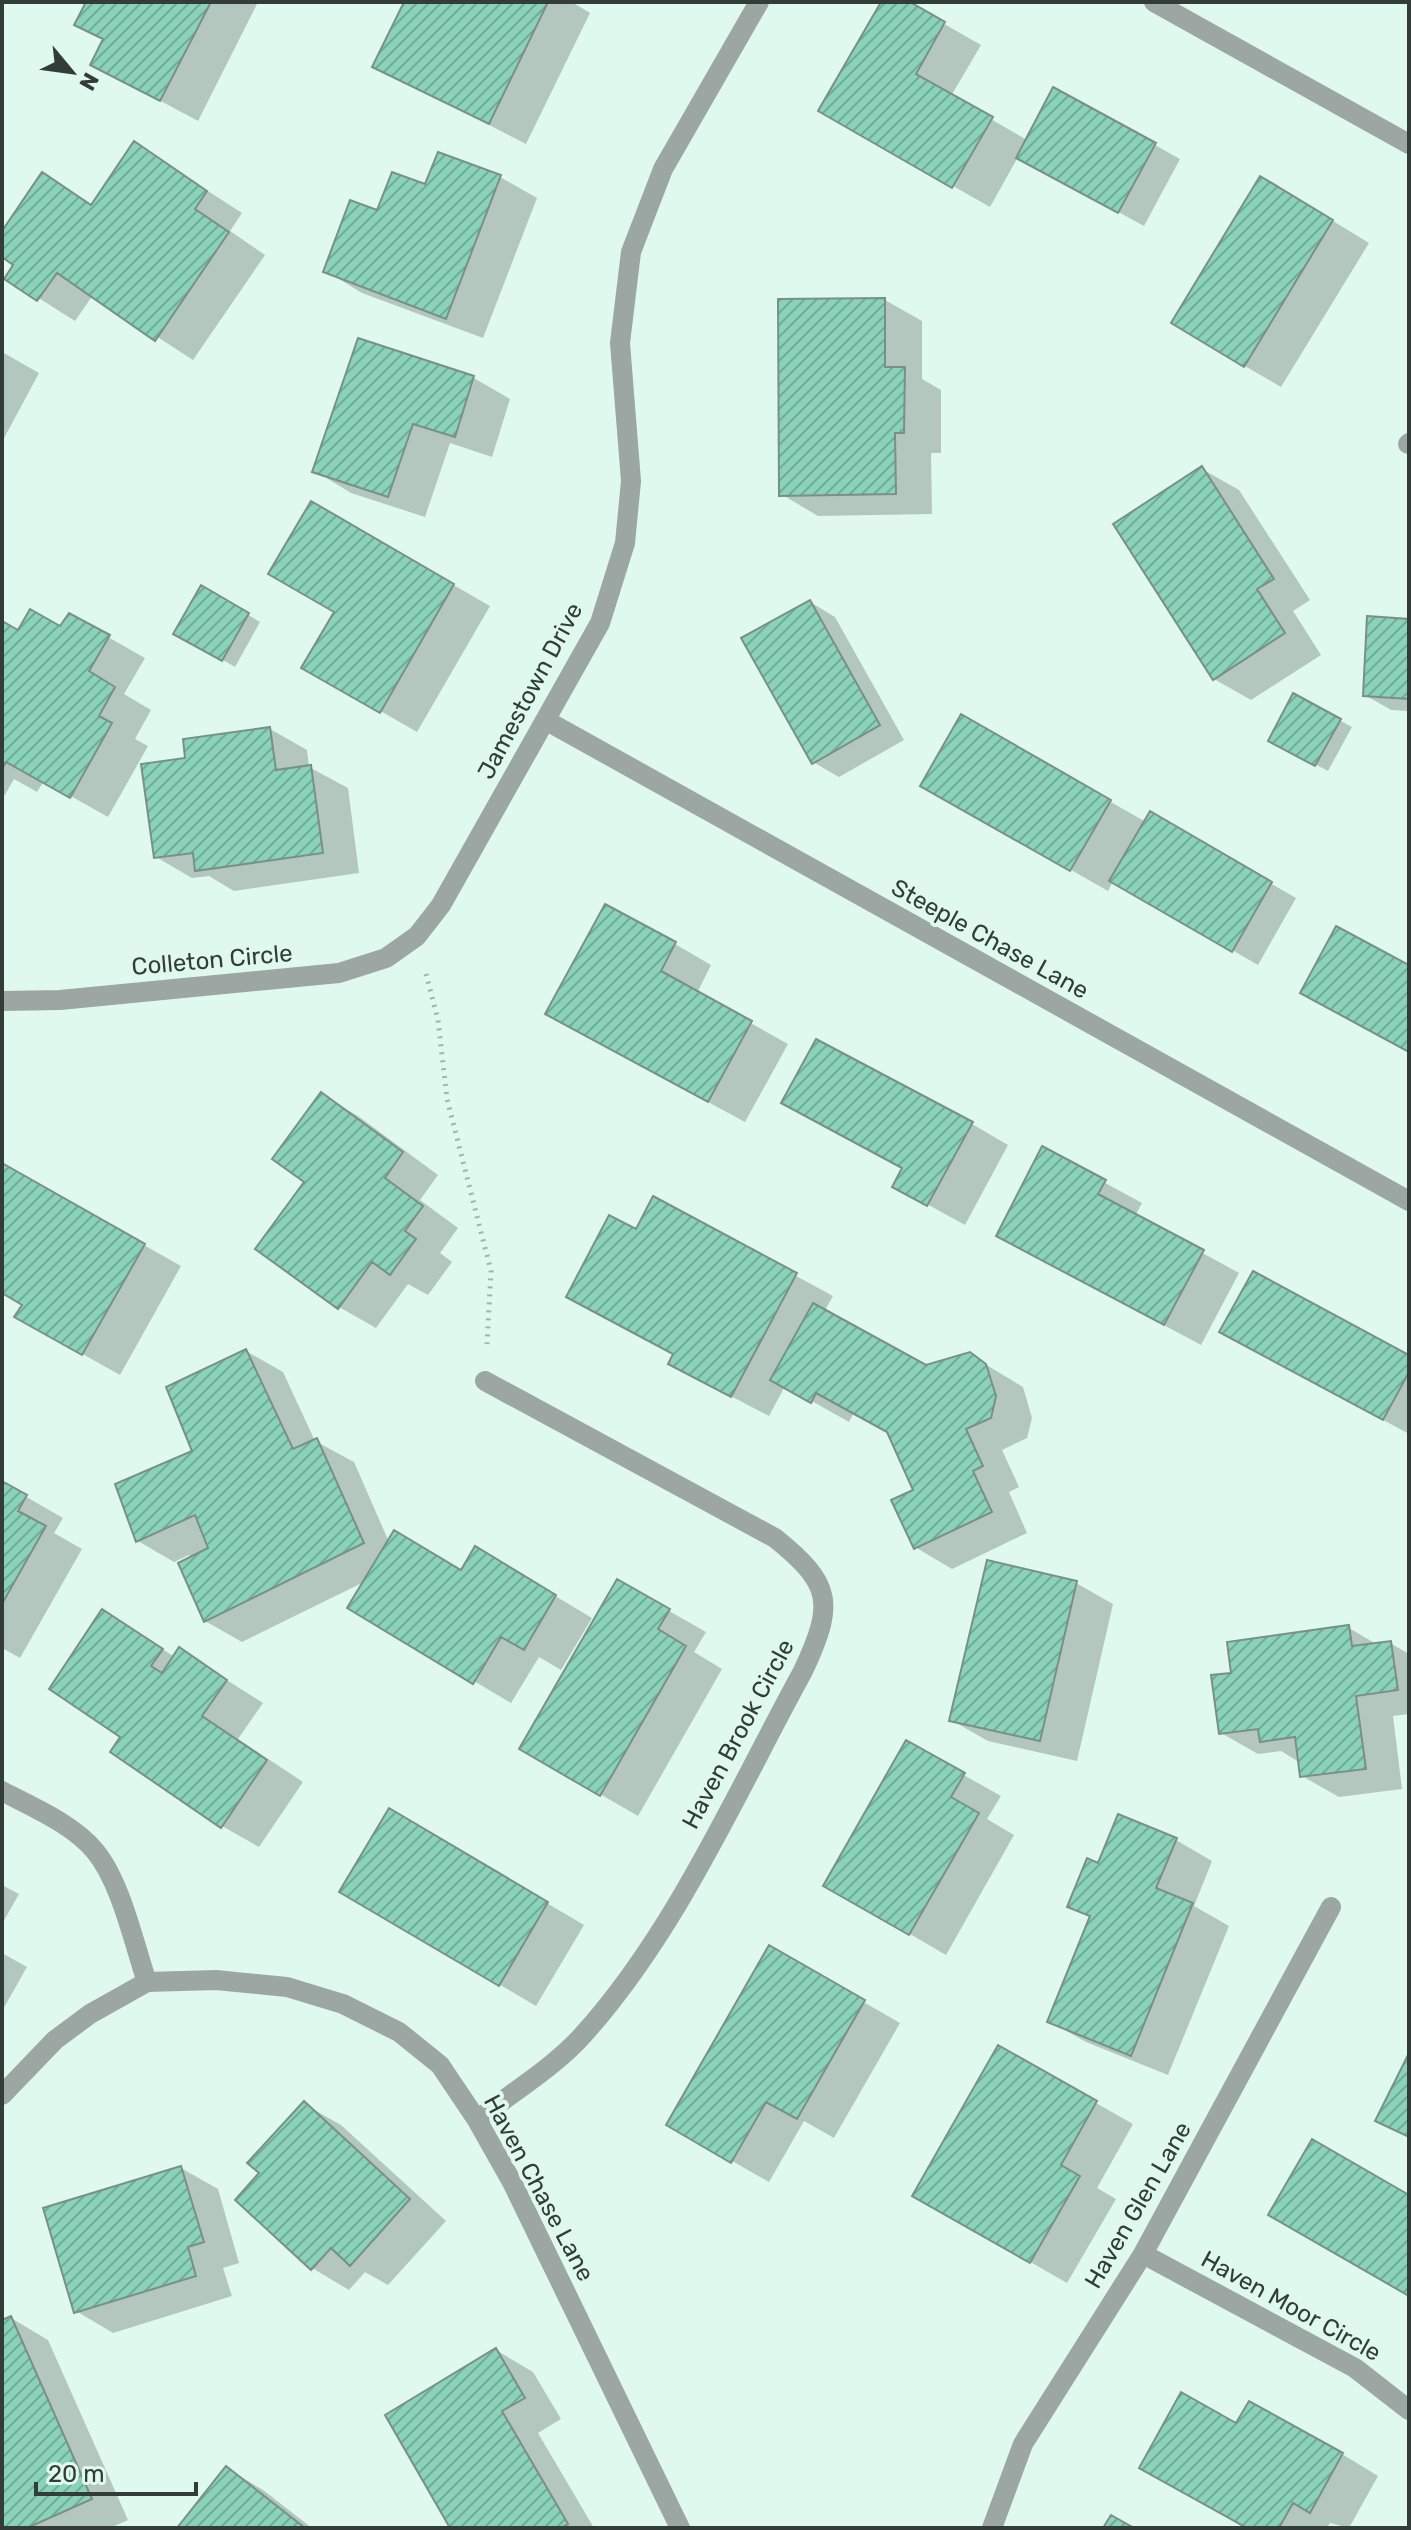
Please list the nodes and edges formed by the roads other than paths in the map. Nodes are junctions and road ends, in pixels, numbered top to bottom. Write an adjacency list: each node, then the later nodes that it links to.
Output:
1 (759, 2): 4 (street, Jamestown Drive)
2 (1154, 2): 3 (street)
3 (1409, 144)
4 (547, 721): 5 (street, Jamestown Drive); 7 (street, Steeple Chase Lane)
5 (417, 936): 6 (street, Colleton Circle)
6 (2, 1001)
7 (1409, 1201)
8 (485, 1381): 13 (street, Haven Brook Circle)
9 (2, 1791): 11 (street)
10 (1331, 1907): 14 (street, Haven Glen Lane)
11 (147, 1982): 12 (street, Haven Chase Lane); 13 (street, Haven Chase Lane)
12 (2, 2095)
13 (477, 2120): 16 (street, Haven Chase Lane)
14 (1143, 2254): 15 (street, Haven Moor Circle); 17 (street, Haven Glen Lane)
15 (1409, 2410)
16 (680, 2528)
17 (992, 2528)

